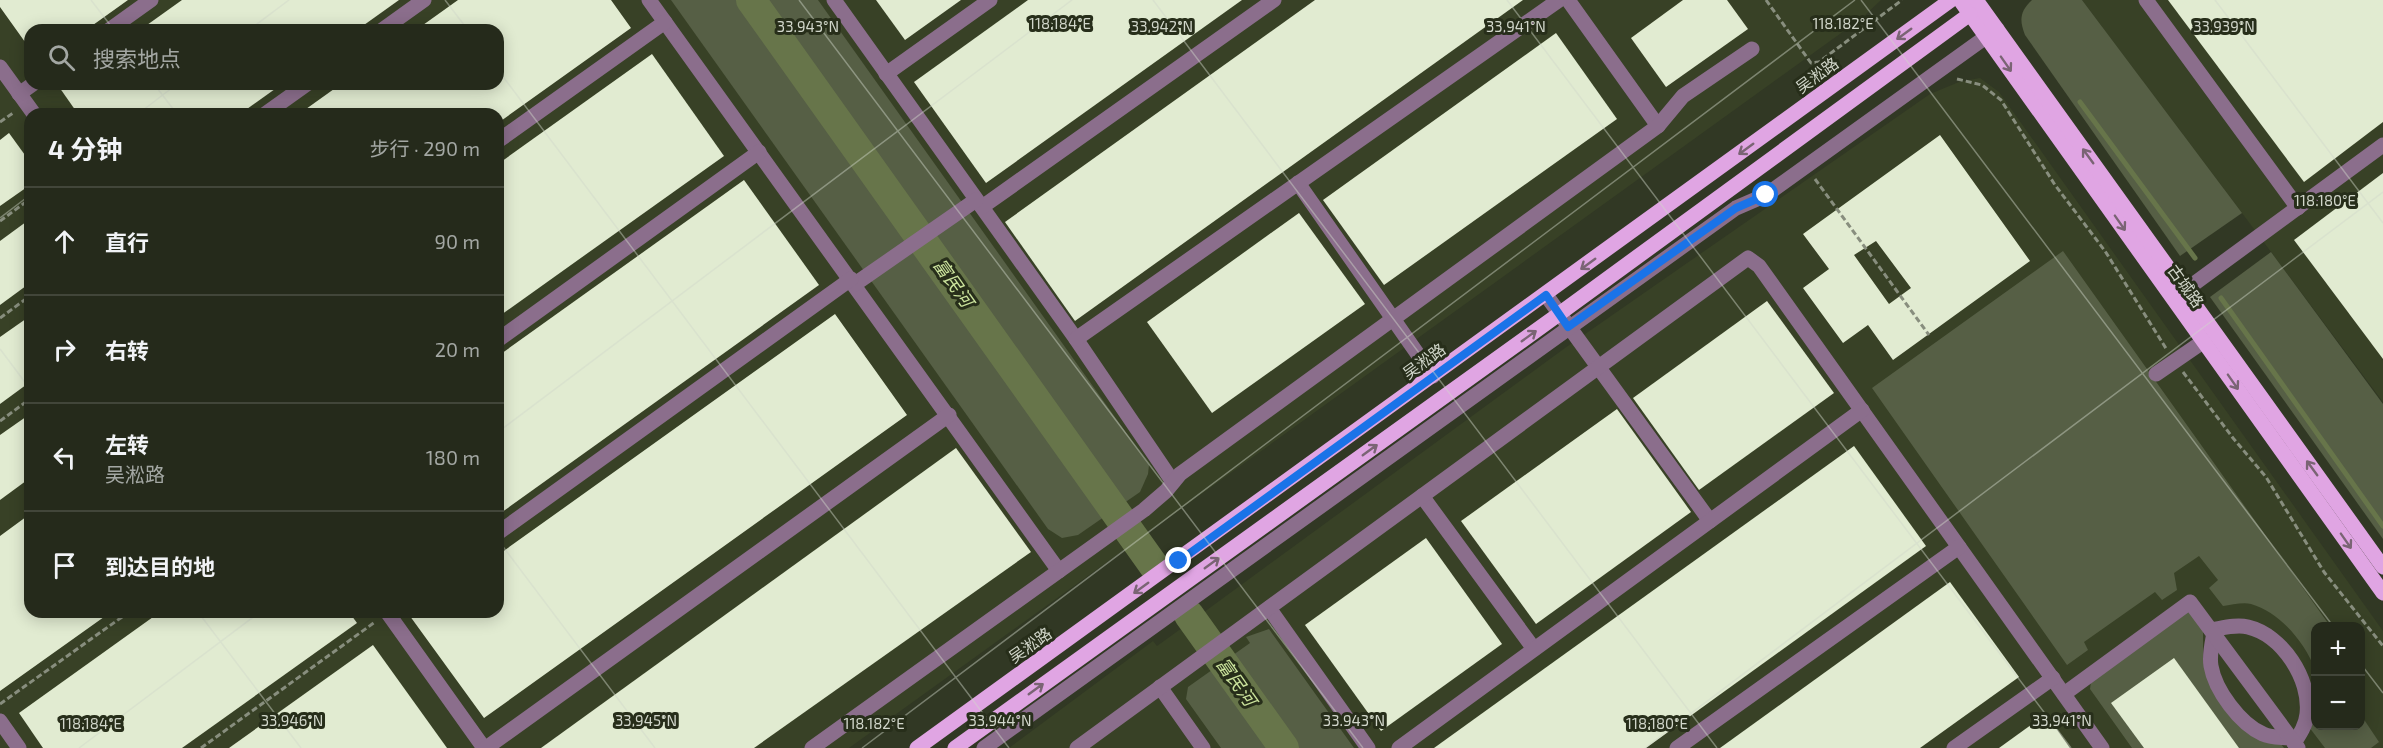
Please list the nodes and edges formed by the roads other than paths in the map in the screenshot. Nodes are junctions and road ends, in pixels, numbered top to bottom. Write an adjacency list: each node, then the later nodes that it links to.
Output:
1 (151, 0): 14 (lane)
2 (424, 0): 15 (lane)
3 (649, 0): 13 (lane)
4 (834, 0): 19 (lane)
5 (990, 0): 19 (lane)
6 (1274, 0): 30 (lane)
7 (1559, 0): 29 (lane)
8 (1569, 0): 25 (lane)
9 (1951, 0): 33 (main road, 吴淞路, one-way to 33)
10 (1960, 0): 12 (main road, 古城路)
11 (2146, 0): 31 (lane)
12 (1979, 5): 16 (main road, 古城路); 36 (main road)
13 (665, 22): 26 (lane); 28 (lane)
14 (117, 24)
15 (390, 24)
16 (1992, 33): 34 (main road, 古城路); 36 (lane)
17 (1752, 49): 25 (lane)
18 (0, 67): 22 (lane)
19 (886, 74): 30 (lane)
20 (25, 90): 22 (lane)
21 (299, 90): 24 (lane)
22 (19, 94): 23 (lane)
23 (30, 108)
24 (273, 108)
25 (1658, 126): 35 (lane)
26 (504, 137)
27 (2383, 145): 31 (lane)
28 (759, 152): 32 (lane); 37 (lane)
29 (1298, 183): 35 (lane); 38 (lane)
30 (979, 203): 32 (lane); 38 (lane)
31 (2298, 208): 34 (lane)
32 (853, 282): 44 (lane); 48 (lane)
33 (1546, 295): 36 (lane); 42 (main road, 吴淞路)
34 (2179, 295): 39 (main road, 古城路); 50 (main road, 古城路, one-way to 34)
35 (1394, 318): 42 (lane); 45 (lane)
36 (1564, 320): 40 (lane); 66 (main road, one-way to 36); 67 (lane)
37 (504, 336)
38 (1076, 339): 45 (lane)
39 (2204, 341): 41 (lane); 52 (main road, 古城路, one-way to 52)
40 (1598, 368): 43 (lane); 46 (lane); 47 (lane)
41 (2156, 374)
42 (1433, 376): 65 (main road, 吴淞路, one-way to 65)
43 (1862, 411): 47 (lane); 49 (lane)
44 (949, 415): 51 (lane); 63 (lane)
45 (1173, 482): 51 (lane)
46 (1422, 496): 53 (lane); 56 (lane)
47 (1710, 521): 56 (lane)
48 (504, 529)
49 (1959, 547): 57 (lane); 72 (lane)
50 (2383, 567)
51 (1059, 571): 64 (lane)
52 (2383, 593)
53 (1269, 608): 58 (lane); 70 (lane)
54 (392, 618): 63 (lane)
55 (2212, 632): 59 (lane); 61 (lane); 61 (lane); 61 (lane)
56 (1534, 649): 71 (lane)
57 (2053, 678): 59 (lane); 73 (lane)
58 (1160, 687): 68 (lane); 69 (lane)
59 (2064, 694): 74 (lane)
60 (0, 720): 62 (lane)
61 (2294, 743)
62 (19, 748)
63 (485, 748)
64 (812, 748)
65 (917, 748)
66 (955, 748)
67 (984, 748)
68 (1077, 748)
69 (1203, 748)
70 (1368, 748)
71 (1400, 748)
72 (1677, 748)
73 (1954, 748)
74 (2102, 748)

